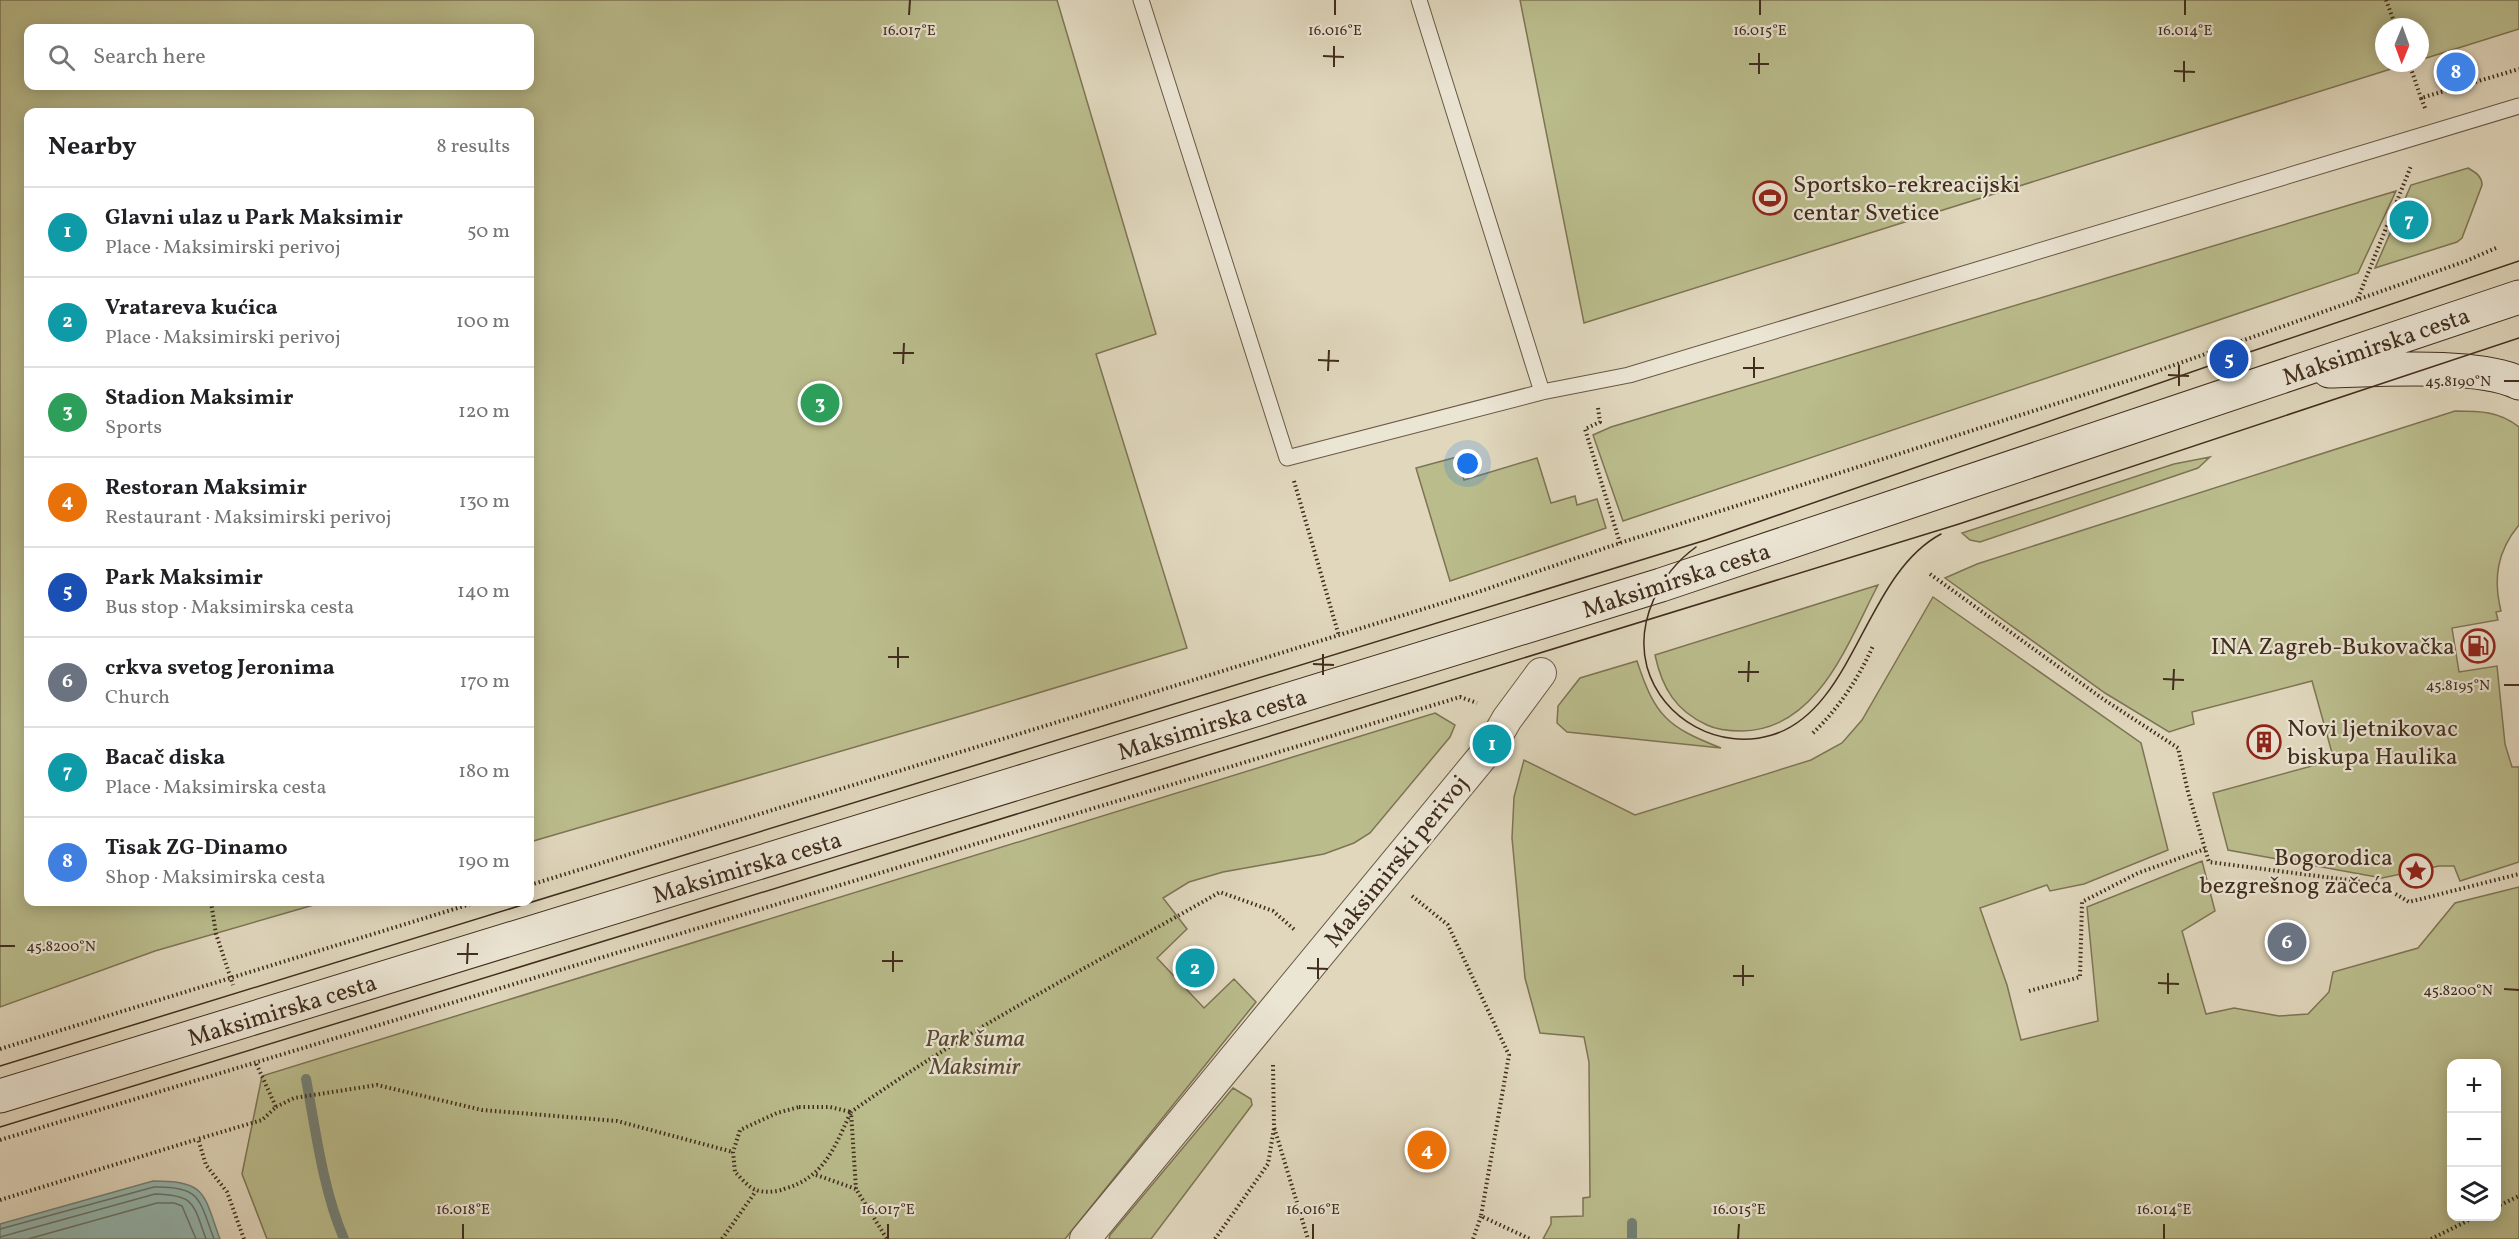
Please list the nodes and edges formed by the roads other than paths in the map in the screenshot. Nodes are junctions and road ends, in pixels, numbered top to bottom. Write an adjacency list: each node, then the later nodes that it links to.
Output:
1 (1141, 0): 7 (lane)
2 (1419, 0): 7 (lane)
3 (2519, 106): 7 (lane)
4 (2519, 297): 5 (main road, Maksimirska cesta)
5 (2289, 375): 6 (main road); 9 (main road, Maksimirska cesta)
6 (2519, 384)
7 (1542, 392)
8 (1541, 673): 10 (street, Maksimirski perivoj)
9 (0, 1096)
10 (1085, 1239)

